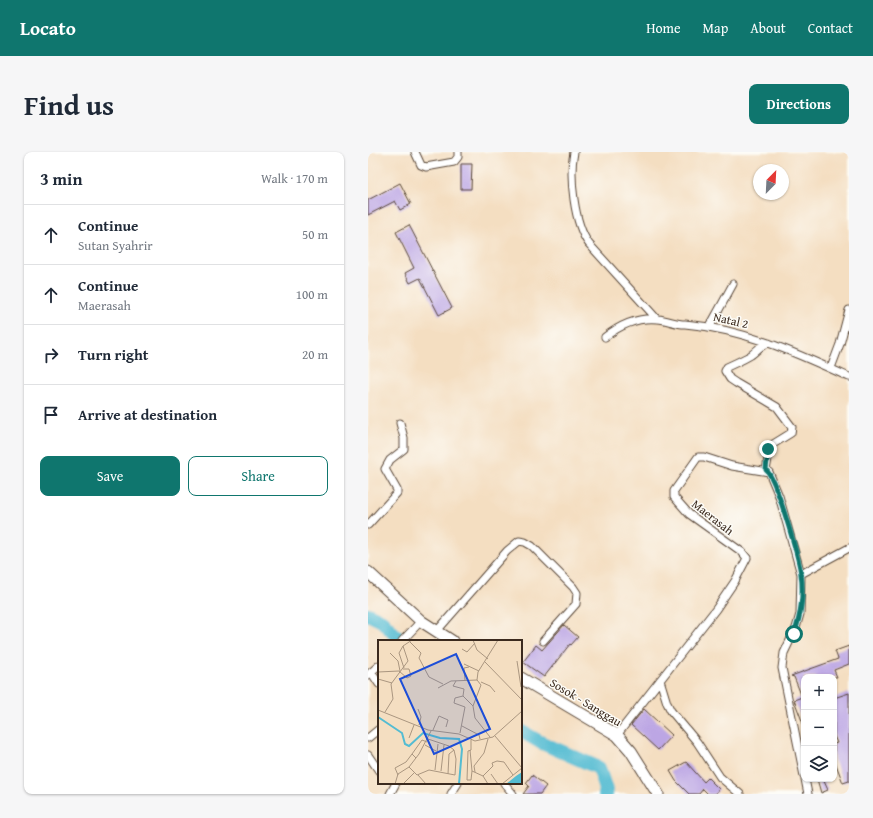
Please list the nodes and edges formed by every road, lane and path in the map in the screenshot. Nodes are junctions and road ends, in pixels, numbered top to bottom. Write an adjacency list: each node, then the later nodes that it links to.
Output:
1 (415, 152): 2 (street)
2 (458, 152)
3 (574, 152): 6 (street)
4 (733, 284): 7 (street)
5 (849, 310): 10 (street)
6 (657, 319): 7 (street, Natal 2); 8 (street, Natal 2)
7 (710, 326): 9 (street, Natal 2)
8 (605, 337)
9 (769, 343): 10 (street, Natal 2); 13 (street)
10 (831, 368): 11 (street, Natal 2)
11 (849, 377)
12 (400, 423): 14 (street)
13 (766, 470): 17 (street); 26 (street, Maerasah)
14 (368, 525)
15 (849, 548): 17 (street)
16 (368, 572): 18 (highway)
17 (801, 574): 32 (street)
18 (421, 621): 19 (highway); 20 (street)
19 (436, 632): 21 (highway); 22 (street)
20 (403, 640)
21 (450, 640)
22 (543, 641)
23 (378, 665): 24 (street)
24 (369, 673): 27 (street)
25 (522, 679): 29 (highway, Sosok - Sanggau)
26 (660, 680): 29 (street, Maerasah); 42 (street)
27 (378, 683)
28 (378, 730): 30 (street)
29 (617, 735): 41 (highway, Sosok - Sanggau)
30 (368, 738)
31 (368, 755): 33 (street)
32 (801, 761)
33 (378, 770)
34 (806, 782): 43 (street)
35 (393, 784): 38 (street)
36 (457, 784): 39 (street)
37 (505, 784): 40 (street)
38 (390, 794)
39 (451, 794)
40 (513, 794)
41 (658, 794)
42 (740, 794)
43 (808, 794)

